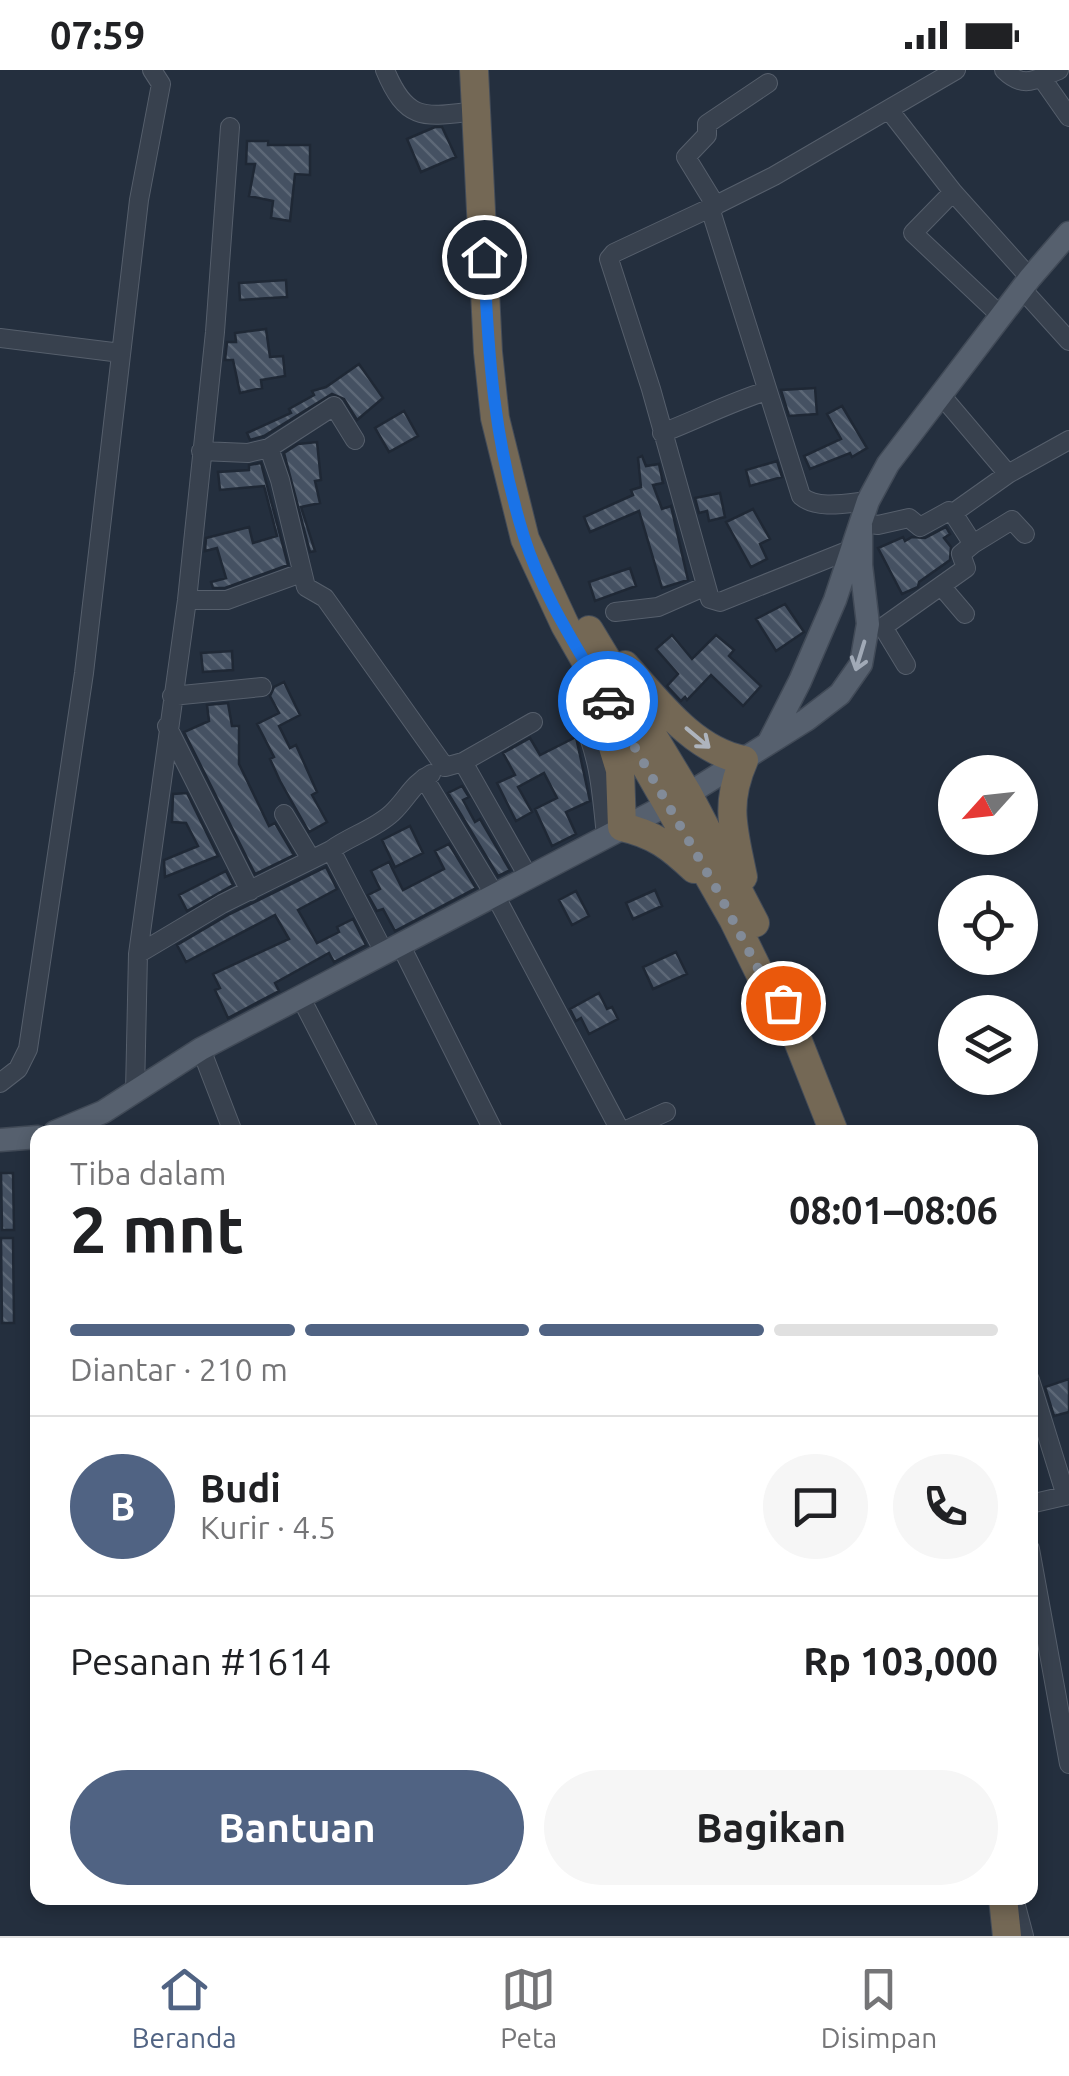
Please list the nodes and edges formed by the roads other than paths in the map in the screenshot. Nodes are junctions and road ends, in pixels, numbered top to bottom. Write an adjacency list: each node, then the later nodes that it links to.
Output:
1 (152, 70): 20 (street)
2 (385, 70): 10 (street)
3 (474, 70): 10 (highway)
4 (956, 70): 9 (street)
5 (1004, 70): 7 (street)
6 (1060, 70): 7 (street)
7 (1041, 77): 11 (street)
8 (768, 82): 14 (street)
9 (889, 110): 13 (street); 14 (street)
10 (476, 111): 40 (highway)
11 (1069, 116)
12 (230, 126): 27 (street)
13 (953, 192): 16 (street); 17 (street)
14 (713, 207): 21 (street); 23 (street)
15 (1069, 234): 16 (main road)
16 (1026, 284): 17 (main road); 19 (street)
17 (1002, 316): 22 (main road)
18 (0, 338): 20 (street)
19 (1069, 341)
20 (121, 354): 64 (street)
21 (767, 390): 23 (street); 30 (street)
22 (941, 396): 28 (street); 30 (main road)
23 (662, 433): 35 (street)
24 (355, 440): 26 (street)
25 (1069, 440): 28 (street)
26 (268, 448): 27 (street); 34 (street)
27 (201, 450): 37 (street)
28 (1008, 474): 29 (street)
29 (953, 514): 30 (street); 32 (street)
30 (863, 517): 33 (main road); 47 (main road, one-way to 47)
31 (1026, 534): 32 (street)
32 (973, 544): 36 (street)
33 (852, 549): 35 (street); 47 (main road)
34 (301, 573): 37 (street); 49 (street)
35 (706, 586): 38 (street)
36 (942, 587): 39 (street); 41 (street)
37 (187, 600): 43 (street)
38 (615, 612)
39 (964, 614)
40 (573, 621): 48 (highway, one-way to 48); 51 (highway); 53 (highway)
41 (906, 665)
42 (262, 687): 43 (street)
43 (172, 696): 46 (street)
44 (579, 714): 53 (street)
45 (533, 722): 49 (street)
46 (167, 726): 57 (street); 61 (street)
47 (769, 742): 48 (main road)
48 (744, 760): 51 (main road); 59 (highway)
49 (454, 764): 50 (street); 56 (street)
50 (424, 778): 54 (street); 58 (street)
51 (678, 798): 53 (main road); 59 (highway)
52 (284, 814): 55 (street)
53 (614, 832): 56 (main road); 59 (highway)
54 (330, 850): 55 (street); 60 (street)
55 (312, 859): 57 (street)
56 (529, 878): 58 (main road)
57 (250, 890): 61 (street)
58 (496, 897): 60 (main road); 71 (street)
59 (741, 913): 73 (highway)
60 (393, 950): 62 (main road); 70 (street)
61 (138, 954): 65 (street)
62 (301, 998): 63 (main road); 69 (street)
63 (201, 1049): 65 (main road); 68 (street)
64 (0, 1082)
65 (135, 1092): 67 (main road)
66 (666, 1112): 72 (street)
67 (72, 1125)
68 (231, 1125)
69 (366, 1125)
70 (490, 1125)
71 (617, 1125)
72 (637, 1125)
73 (831, 1125)
74 (30, 1137): 75 (main road)
75 (0, 1140)
76 (1038, 1404): 77 (street)
77 (1068, 1496): 78 (street)
78 (1038, 1502)
79 (1038, 1581): 80 (street)
80 (1060, 1667): 81 (street)
81 (1069, 1764)
82 (1003, 1905): 84 (highway)
83 (1016, 1905): 85 (street)
84 (1007, 1936)
85 (1024, 1936)

